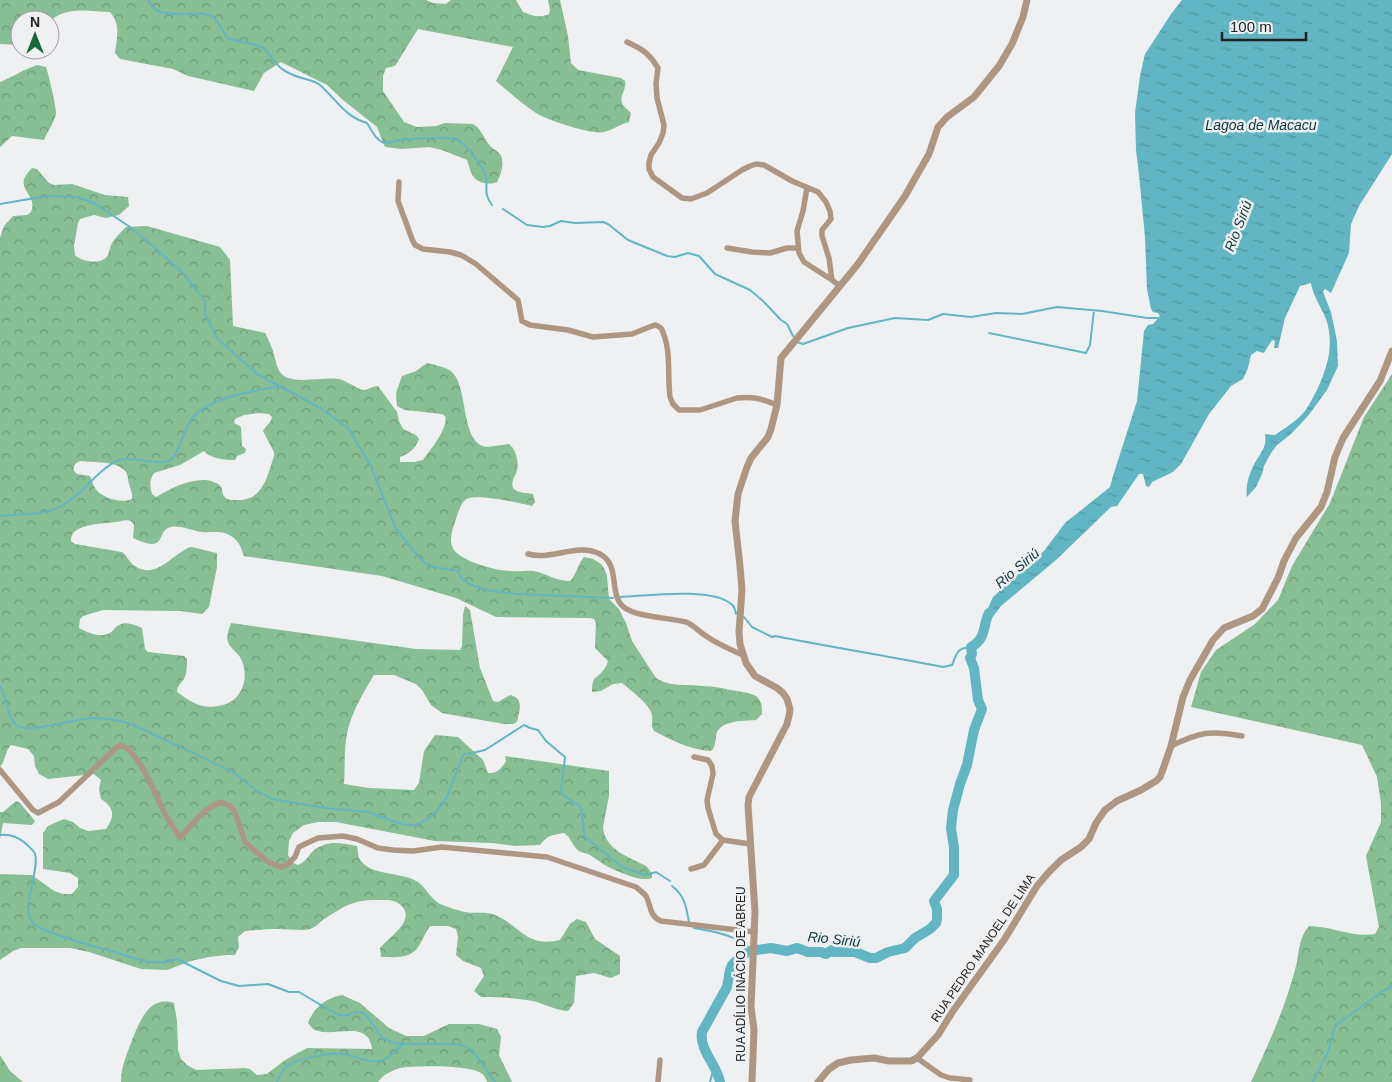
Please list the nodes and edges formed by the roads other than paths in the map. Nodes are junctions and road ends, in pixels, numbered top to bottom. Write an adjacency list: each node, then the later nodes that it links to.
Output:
1 (1027, 0): 8 (street, RUA ADÍLIO INÁCIO DE ABREU)
2 (627, 42): 4 (street)
3 (399, 182): 10 (street)
4 (807, 188): 6 (street); 7 (street)
5 (727, 248): 6 (street)
6 (798, 248): 7 (street)
7 (832, 280): 8 (street)
8 (840, 286): 10 (street, RUA ADÍLIO INÁCIO DE ABREU)
9 (1392, 351): 14 (street, RUA PEDRO MANOEL DE LIMA)
10 (777, 406): 12 (street, RUA ADÍLIO INÁCIO DE ABREU)
11 (528, 554): 12 (street)
12 (743, 655): 18 (street, RUA ADÍLIO INÁCIO DE ABREU)
13 (1242, 736): 14 (street)
14 (1171, 746): 21 (street, RUA PEDRO MANOEL DE LIMA)
15 (694, 757): 17 (street)
16 (0, 770): 20 (street)
17 (723, 840): 18 (street); 19 (street)
18 (750, 844): 20 (street, RUA ADÍLIO INÁCIO DE ABREU)
19 (691, 869)
20 (755, 932): 25 (street, RUA ADÍLIO INÁCIO DE ABREU)
21 (917, 1058): 23 (street); 26 (street)
22 (660, 1060): 24 (street)
23 (970, 1080)
24 (658, 1082)
25 (752, 1082)
26 (818, 1082)

